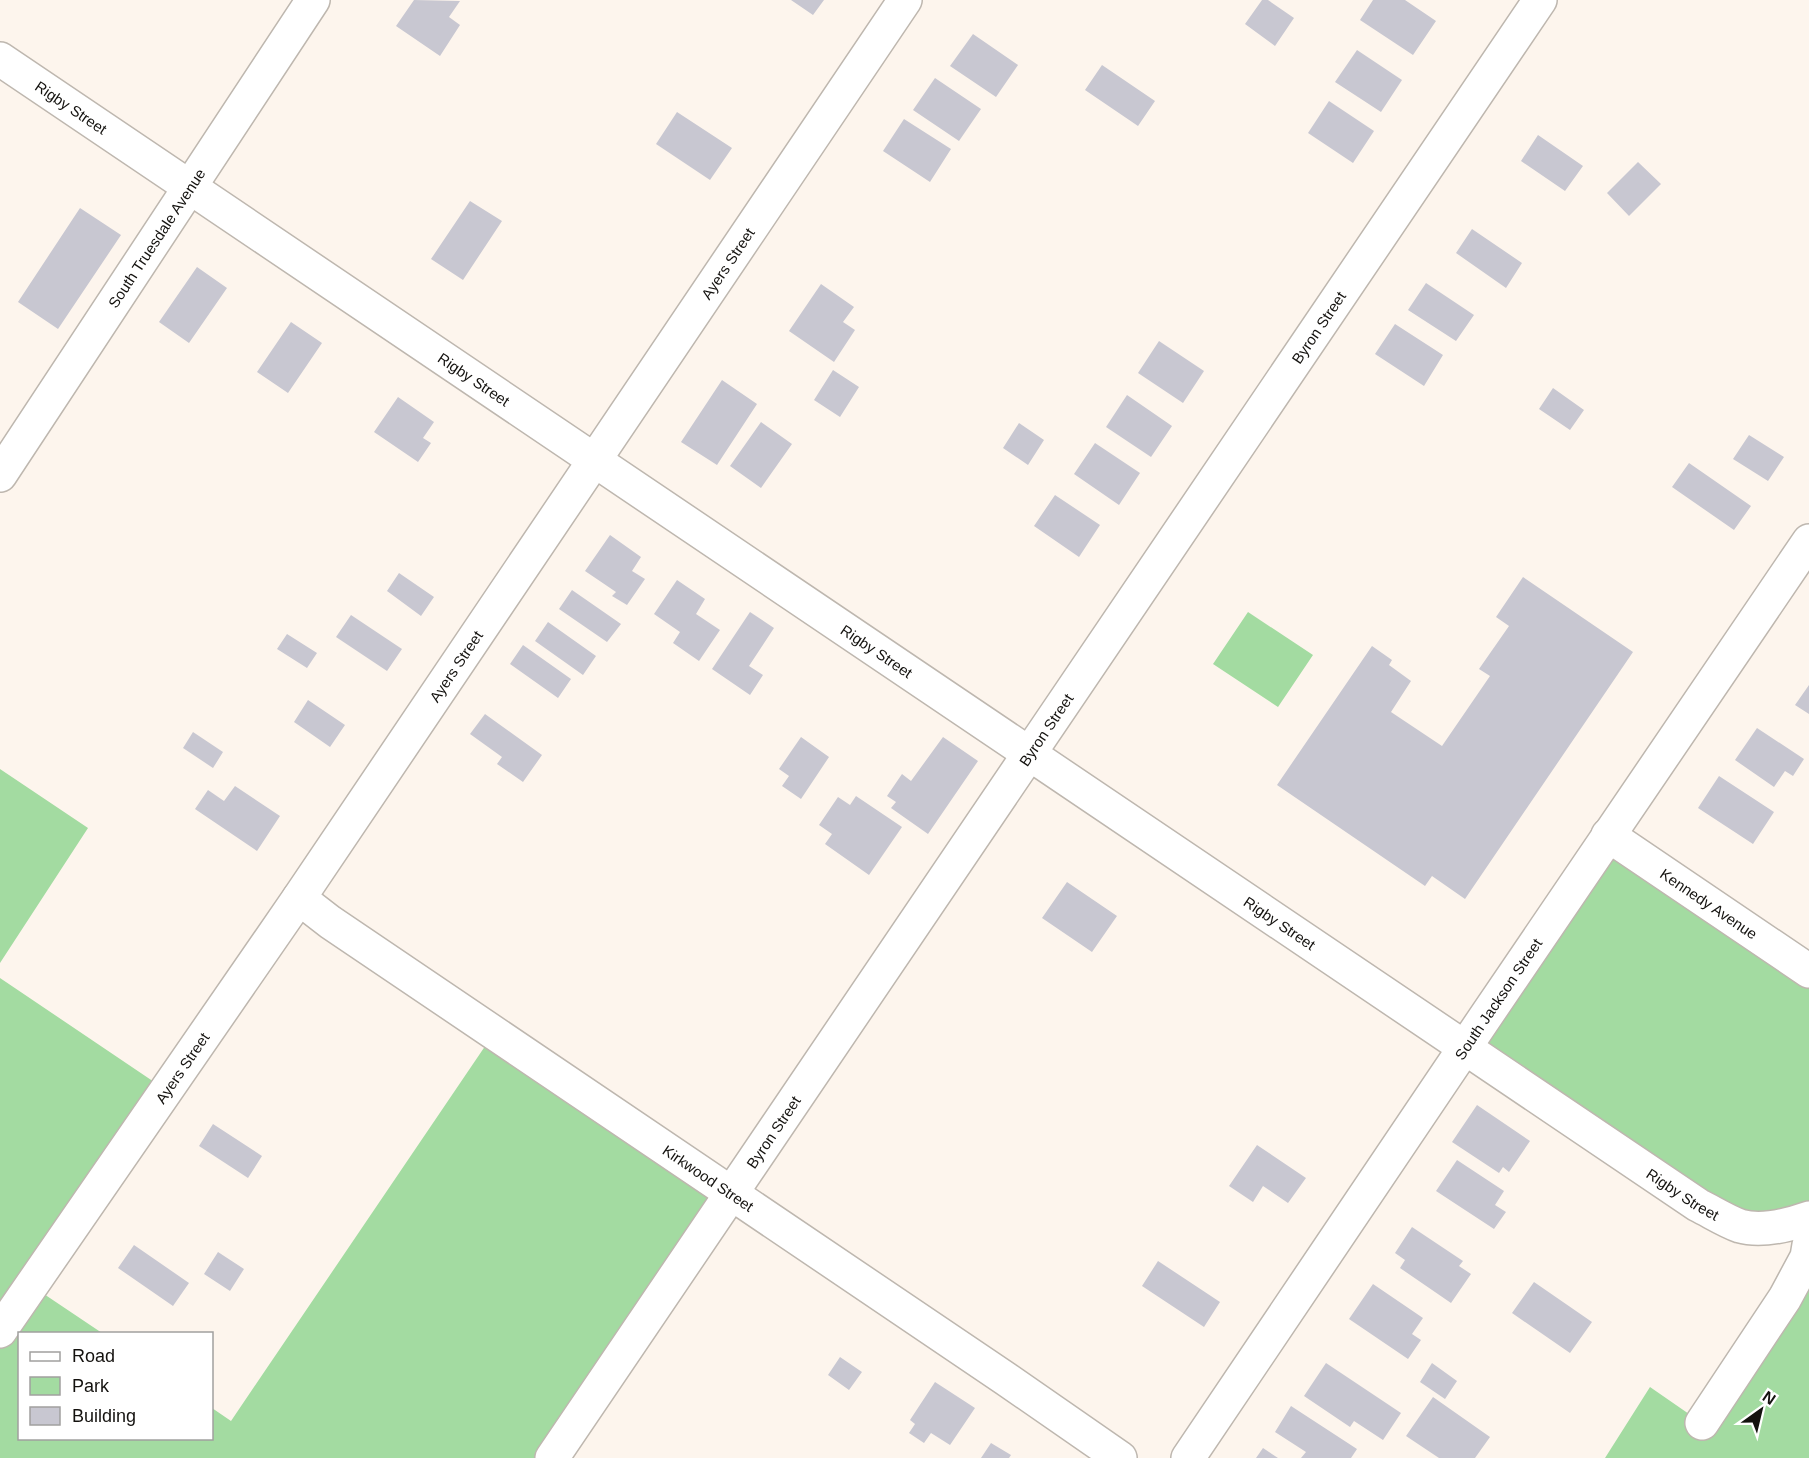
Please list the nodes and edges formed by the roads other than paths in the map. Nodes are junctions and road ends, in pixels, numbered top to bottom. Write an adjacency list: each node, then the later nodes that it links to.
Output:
1 (313, 0): 5 (street, South Truesdale Avenue)
2 (905, 0): 6 (street, Ayers Street)
3 (1540, 0): 9 (street, Byron Street)
4 (0, 59): 5 (street, Rigby Street)
5 (190, 188): 6 (street, Rigby Street); 7 (street, South Truesdale Avenue)
6 (595, 460): 9 (street, Rigby Street); 11 (street, Ayers Street)
7 (0, 476)
8 (1809, 541): 10 (street, South Jackson Street)
9 (1029, 753): 13 (street, Rigby Street); 14 (street, Byron Street)
10 (1608, 836): 12 (street, Kennedy Avenue); 13 (street, South Jackson Street)
11 (299, 898): 14 (street, Kirkwood Street); 17 (street, Ayers Street)
12 (1809, 971)
13 (1464, 1048): 15 (street, Rigby Street); 21 (street, South Jackson Street)
14 (730, 1194): 19 (street, Byron Street); 20 (street, Kirkwood Street)
15 (1809, 1218)
16 (1809, 1245): 18 (street)
17 (0, 1331)
18 (1702, 1423)
19 (552, 1458)
20 (1120, 1458)
21 (1188, 1458)

